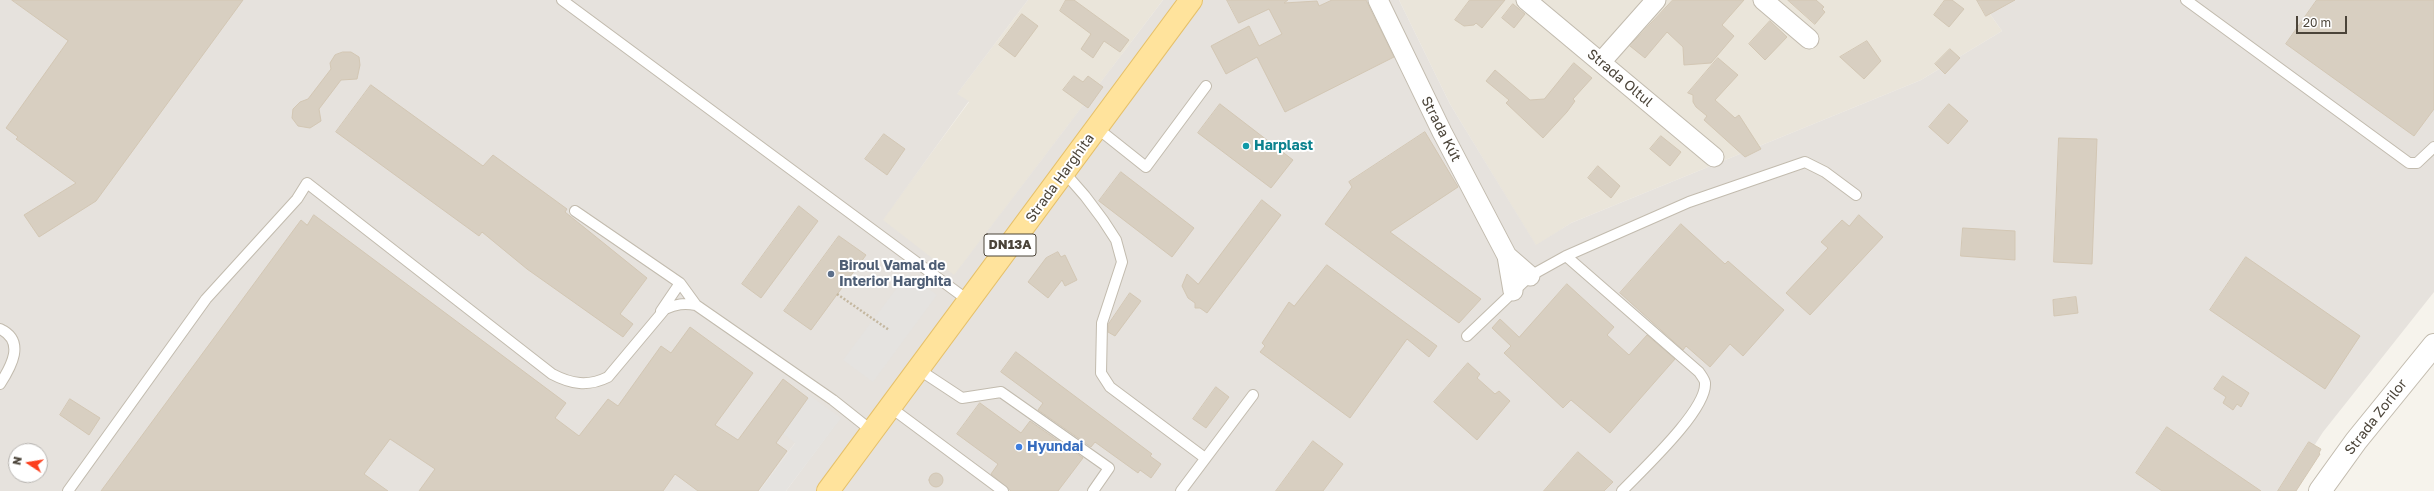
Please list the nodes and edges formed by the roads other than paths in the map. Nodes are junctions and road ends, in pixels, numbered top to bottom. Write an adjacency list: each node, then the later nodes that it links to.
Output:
1 (562, 0): 22 (lane)
2 (1378, 0): 17 (street, Strada Kút)
3 (1526, 0): 9 (street, Strada Oltul)
4 (1656, 0): 9 (street)
5 (1763, 0): 8 (street)
6 (2186, 0): 12 (lane)
7 (1190, 1): 11 (main road, Strada Harghita / DN13A)
8 (1809, 39)
9 (1601, 62): 13 (street, Strada Oltul)
10 (1206, 86): 11 (lane)
11 (1097, 128): 14 (main road, Strada Harghita / DN13A)
12 (2434, 147)
13 (1714, 157)
14 (1064, 172): 22 (main road, Strada Harghita / DN13A); 33 (lane)
15 (1856, 195): 18 (lane)
16 (575, 211): 20 (lane)
17 (1506, 256): 19 (street, Strada Kút); 21 (street, Strada Kút)
18 (1566, 256): 19 (lane); 39 (lane)
19 (1530, 276): 21 (lane)
20 (680, 284): 23 (lane); 24 (lane)
21 (1513, 291): 26 (lane)
22 (969, 301): 28 (main road, Strada Harghita / DN13A)
23 (696, 305): 24 (lane); 32 (lane)
24 (656, 317): 34 (lane)
25 (0, 329): 29 (lane)
26 (1467, 336)
27 (2434, 345): 40 (street, Strada Zorilor)
28 (918, 370): 31 (main road, Strada Harghita / DN13A); 37 (lane)
29 (0, 384)
30 (1253, 395): 33 (lane)
31 (890, 407): 32 (main road, Strada Harghita / DN13A); 36 (lane)
32 (872, 431): 35 (main road, Strada Harghita / DN13A)
33 (1205, 458): 38 (lane)
34 (68, 491)
35 (828, 491)
36 (1003, 491)
37 (1093, 491)
38 (1181, 491)
39 (1622, 491)
40 (2320, 491)

